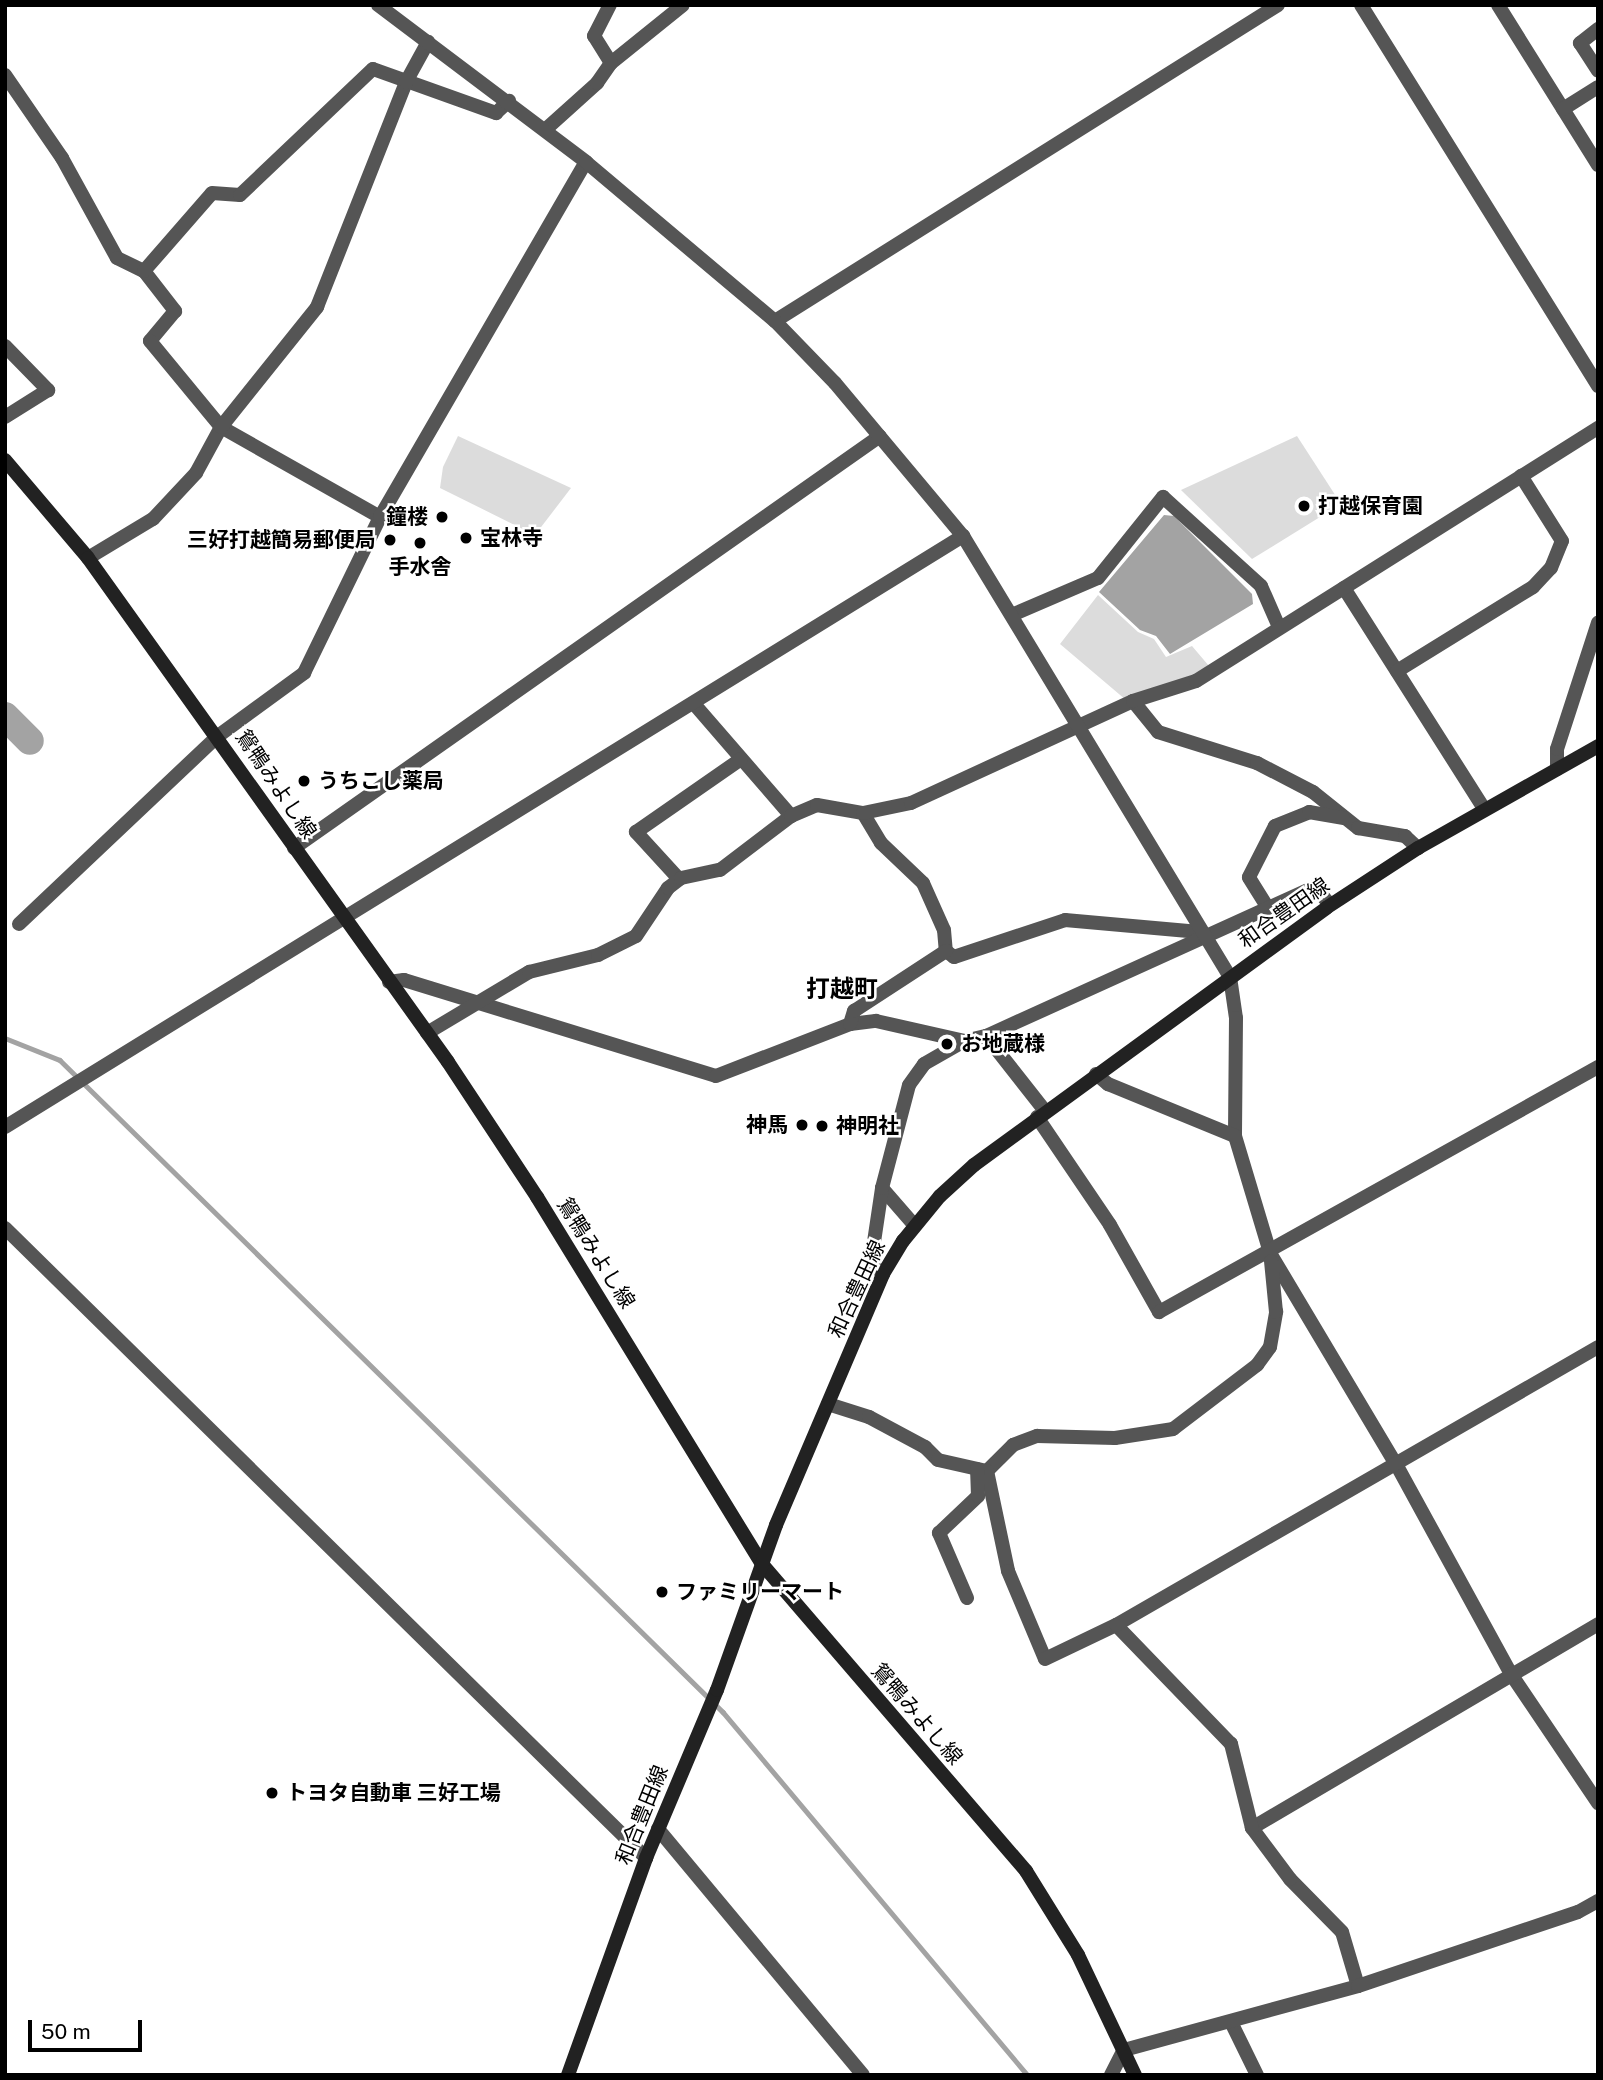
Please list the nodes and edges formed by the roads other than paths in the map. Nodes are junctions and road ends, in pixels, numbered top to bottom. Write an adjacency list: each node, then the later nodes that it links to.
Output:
1 (378, 5): 7 (street)
2 (610, 5): 10 (street)
3 (683, 5): 10 (street)
4 (1278, 5): 21 (street)
5 (1361, 5): 23 (street)
6 (1498, 5): 16 (street)
7 (392, 10): 9 (street)
8 (1598, 29): 11 (street)
9 (428, 42): 13 (street); 15 (street)
10 (611, 63): 17 (street)
11 (1598, 71)
12 (5, 75): 20 (street)
13 (406, 82): 15 (street); 20 (street); 25 (street)
14 (1598, 87): 16 (street)
15 (509, 101): 17 (street)
16 (1563, 109): 19 (street)
17 (546, 129): 18 (street)
18 (586, 162): 21 (street); 30 (street)
19 (1598, 165)
20 (144, 271): 25 (street)
21 (775, 321): 27 (street)
22 (5, 346): 24 (street)
23 (1595, 377)
24 (5, 417)
25 (221, 427): 30 (street); 32 (street)
26 (1598, 428): 29 (street)
27 (880, 436): 31 (street); 49 (street)
28 (5, 460): 32 (main road, 鴛鴨みよし線)
29 (1521, 476): 33 (street); 37 (street)
30 (380, 517): 41 (street)
31 (963, 536): 34 (street); 39 (street)
32 (88, 558): 41 (main road, 鴛鴨みよし線)
33 (1344, 588): 36 (street); 37 (street)
34 (1014, 614): 36 (street); 40 (street)
35 (1598, 623): 44 (street)
36 (1279, 627): 38 (street)
37 (1397, 671): 45 (street)
38 (1133, 701): 40 (street); 48 (street)
39 (695, 705): 43 (street); 54 (street)
40 (1078, 726): 46 (street); 56 (street)
41 (218, 736): 49 (main road, 鴛鴨みよし線); 55 (street)
42 (1598, 746): 44 (main road, 和合豊田線)
43 (741, 758): 47 (street); 51 (street)
44 (1557, 769): 45 (main road, 和合豊田線)
45 (1484, 809): 50 (main road, 和合豊田線)
46 (863, 813): 47 (street); 57 (street)
47 (791, 816): 51 (street)
48 (1343, 818): 50 (street); 53 (street)
49 (295, 848): 54 (main road, 鴛鴨みよし線)
50 (1418, 848): 52 (main road, 和合豊田線)
51 (679, 879): 60 (street)
52 (1330, 905): 53 (street); 58 (main road, 和合豊田線)
53 (1268, 908): 56 (street)
54 (345, 919): 59 (main road, 鴛鴨みよし線); 70 (street)
55 (19, 924)
56 (1201, 935): 57 (street); 58 (street); 64 (street)
57 (946, 951): 61 (street)
58 (1230, 977): 68 (main road, 和合豊田線); 71 (street)
59 (389, 982): 60 (street); 62 (main road, 鴛鴨みよし線)
60 (476, 1004): 61 (street); 62 (street)
61 (850, 1024): 63 (street)
62 (427, 1033): 81 (main road, 鴛鴨みよし線)
63 (939, 1036): 65 (street); 66 (street)
64 (986, 1036): 65 (street); 69 (street)
65 (964, 1041): 66 (street)
66 (939, 1056): 72 (street)
67 (1598, 1067): 75 (street)
68 (1096, 1074): 69 (main road, 和合豊田線); 71 (street)
69 (1041, 1114): 73 (main road, 和合豊田線); 75 (street)
70 (5, 1127)
71 (1235, 1136): 75 (street)
72 (882, 1188): 73 (street); 76 (street)
73 (915, 1226): 76 (main road, 和合豊田線)
74 (5, 1228): 89 (street)
75 (1270, 1253): 79 (street); 80 (street)
76 (883, 1274): 78 (main road, 和合豊田線)
77 (1598, 1347): 79 (street)
78 (828, 1404): 80 (street); 81 (main road, 和合豊田線)
79 (1396, 1464): 84 (street); 85 (street)
80 (982, 1470): 82 (street); 84 (street)
81 (762, 1564): 88 (main road, 和合豊田線); 93 (main road, 鴛鴨みよし線)
82 (967, 1598)
83 (1598, 1624): 85 (street)
84 (1116, 1625): 87 (street)
85 (1511, 1674): 86 (street); 87 (street)
86 (1598, 1803)
87 (1252, 1828): 91 (street)
88 (658, 1829): 89 (main road, 和合豊田線); 95 (street)
89 (646, 1857): 94 (main road, 和合豊田線)
90 (1598, 1901): 91 (street)
91 (1358, 1986): 92 (street)
92 (1231, 2022): 93 (street); 98 (street)
93 (1124, 2050): 96 (street); 97 (main road, 鴛鴨みよし線)
94 (568, 2075)
95 (863, 2075)
96 (1111, 2075)
97 (1135, 2075)
98 (1257, 2075)

